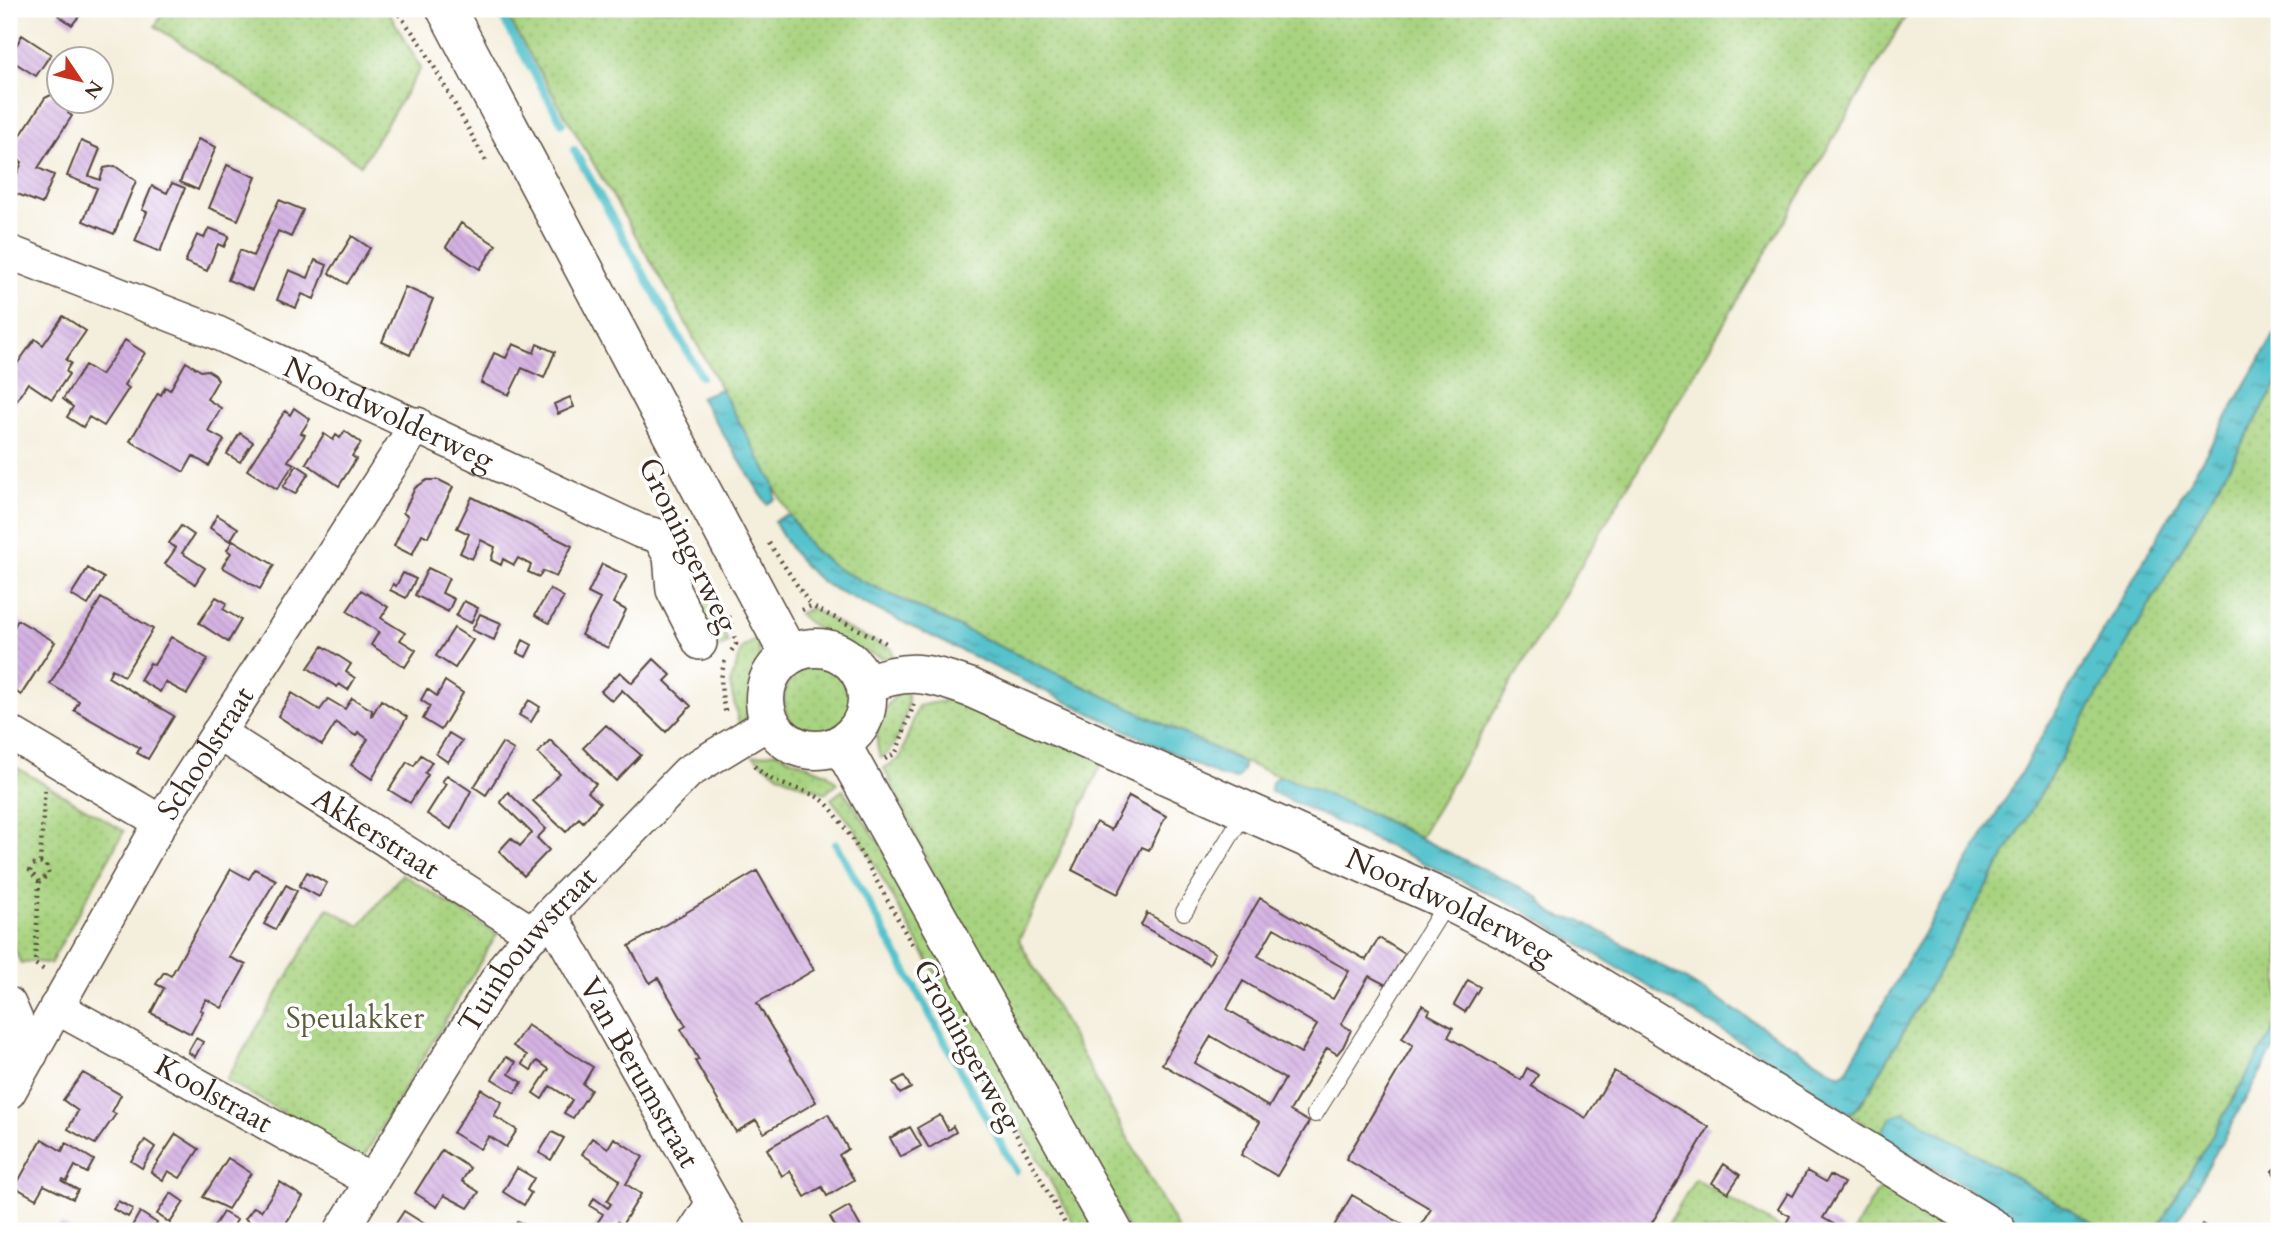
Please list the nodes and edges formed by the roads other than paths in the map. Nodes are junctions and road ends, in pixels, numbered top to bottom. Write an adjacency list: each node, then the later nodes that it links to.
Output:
1 (446, 9): 4 (main road, Groningerweg)
2 (9, 252): 3 (street, Noordwolderweg)
3 (417, 424): 5 (street, Noordwolderweg); 9 (street, Schoolstraat)
4 (781, 639): 6 (main road); 7 (main road)
5 (700, 643)
6 (866, 684): 10 (main road); 11 (main road, Noordwolderweg)
7 (770, 722): 10 (main road); 15 (street, Tuinbouwstraat)
8 (9, 732): 12 (street)
9 (218, 733): 12 (street, Schoolstraat); 15 (street, Akkerstraat)
10 (841, 744): 25 (main road, Groningerweg)
11 (1246, 810): 13 (main road, Noordwolderweg); 14 (lane)
12 (161, 822): 16 (street, Schoolstraat)
13 (1448, 901): 20 (lane); 26 (main road, Noordwolderweg)
14 (1184, 912)
15 (542, 924): 21 (street, Tuinbouwstraat); 22 (street, Van Berumstraat)
16 (62, 996): 18 (street, Schoolstraat); 21 (street, Koolstraat)
17 (9, 1004): 18 (street)
18 (31, 1054): 19 (street, Schoolstraat)
19 (9, 1092)
20 (1315, 1114)
21 (372, 1181): 23 (street, Tuinbouwstraat)
22 (721, 1217): 24 (street)
23 (341, 1231)
24 (695, 1231)
25 (1113, 1231)
26 (1997, 1231)

